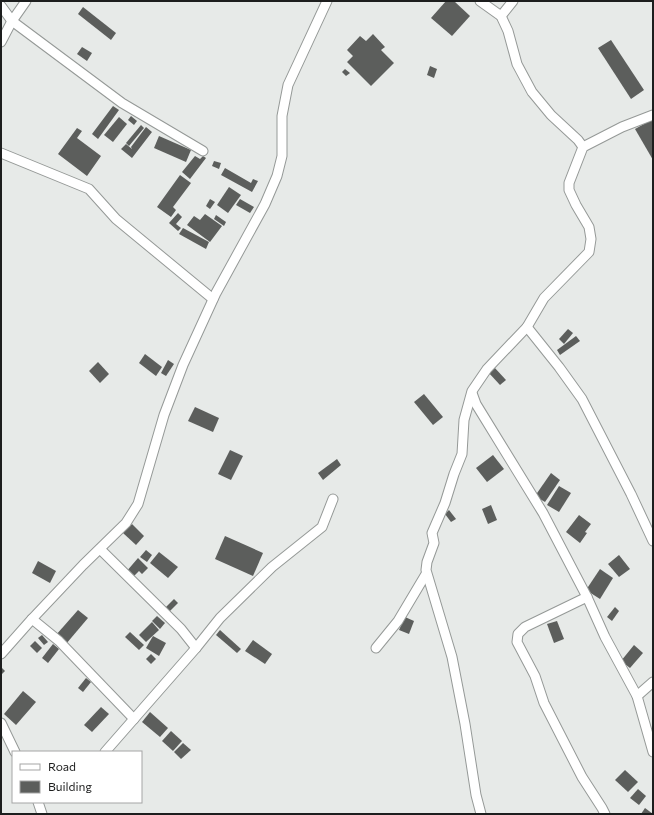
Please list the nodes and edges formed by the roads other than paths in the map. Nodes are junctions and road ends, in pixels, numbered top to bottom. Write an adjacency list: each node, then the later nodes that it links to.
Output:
1 (26, 1): 7 (street)
2 (327, 1): 13 (street)
3 (480, 1): 6 (street)
4 (513, 1): 6 (street)
5 (1, 6): 7 (street)
6 (501, 16): 10 (street)
7 (12, 20): 8 (street); 11 (street)
8 (1, 42)
9 (653, 115): 10 (street)
10 (583, 147): 14 (street)
11 (203, 151)
12 (1, 153): 13 (street)
13 (213, 298): 18 (street)
14 (527, 327): 15 (street); 17 (street)
15 (472, 391): 19 (street); 20 (street)
16 (333, 499): 22 (street)
17 (653, 542)
18 (100, 549): 21 (street); 22 (street)
19 (426, 574): 23 (street); 32 (street)
20 (586, 597): 26 (street); 33 (street)
21 (32, 619): 24 (street); 27 (street)
22 (196, 648): 27 (street)
23 (376, 648)
24 (1, 654)
25 (653, 682): 26 (street)
26 (637, 696): 31 (street)
27 (134, 719): 30 (street)
28 (1, 723): 29 (street)
29 (15, 751)
30 (106, 751)
31 (653, 752)
32 (481, 814)
33 (605, 814)

